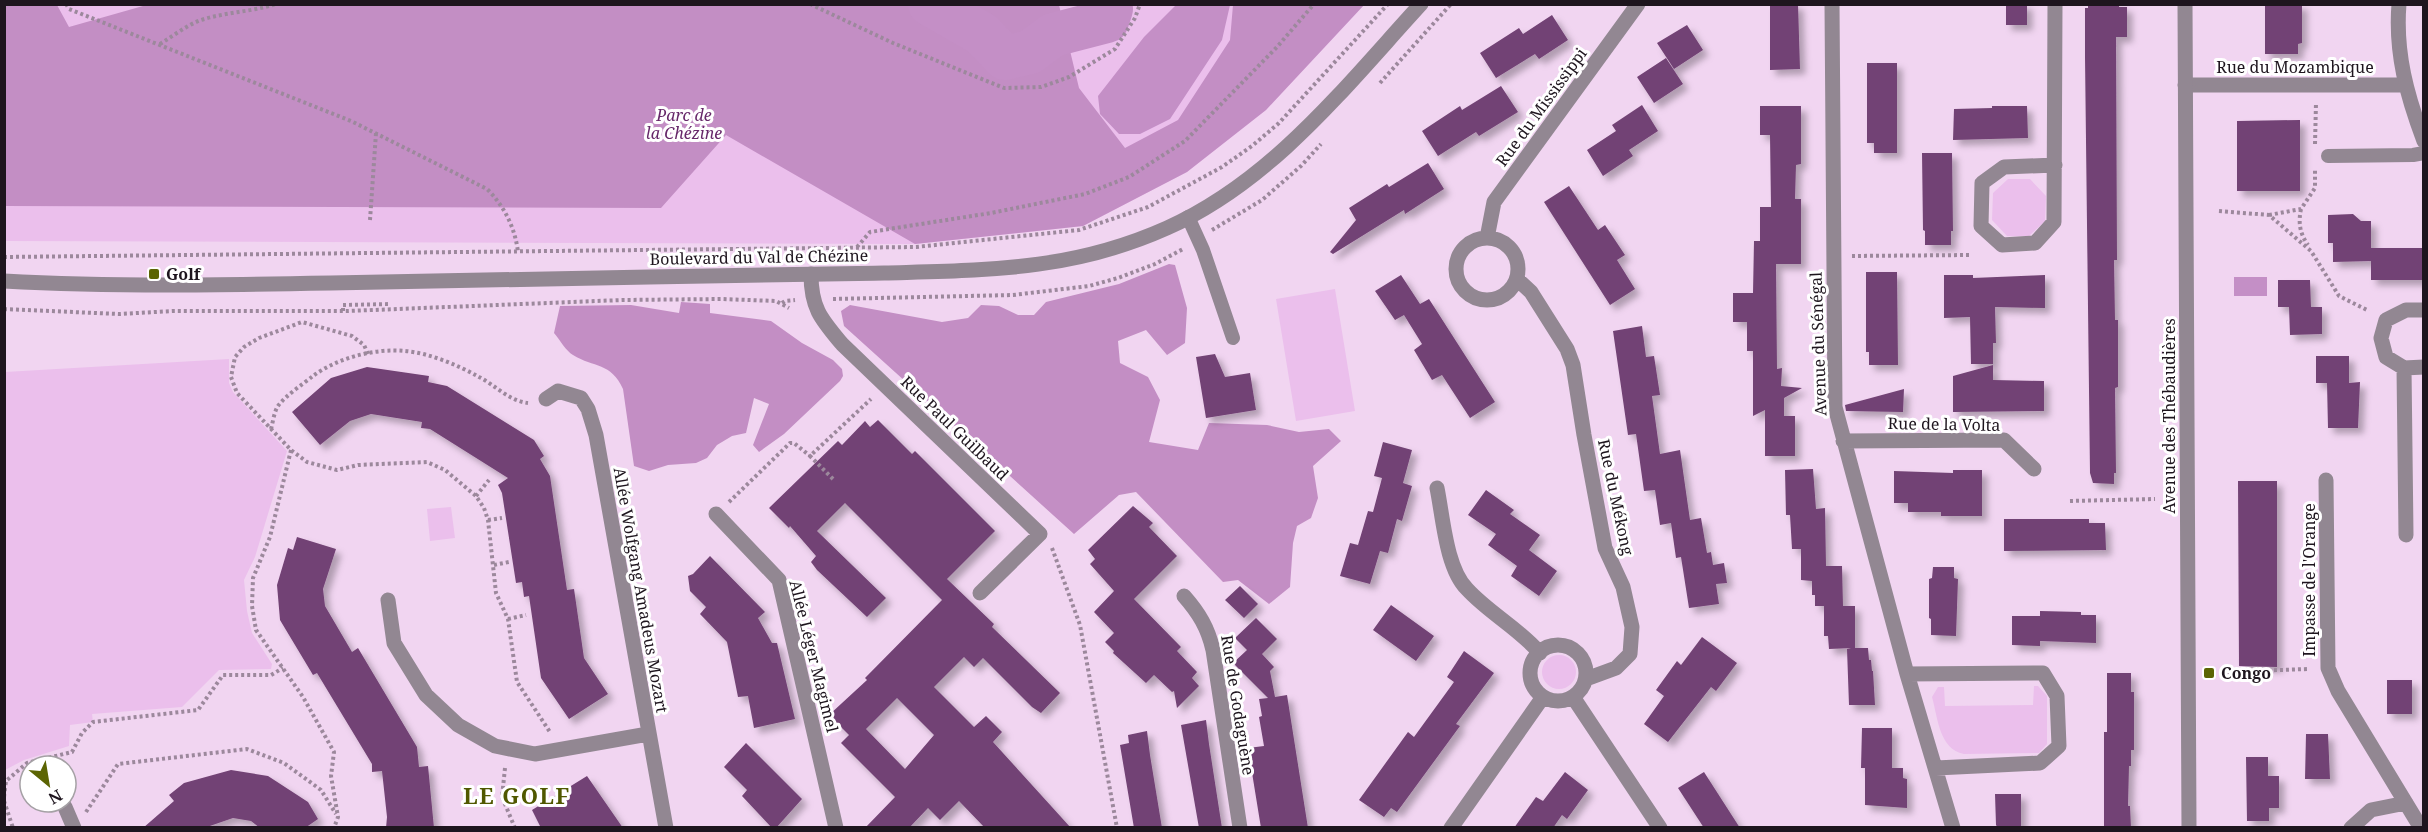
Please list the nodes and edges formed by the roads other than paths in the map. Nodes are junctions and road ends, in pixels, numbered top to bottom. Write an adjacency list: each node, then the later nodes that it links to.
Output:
1 (1421, 4): 14 (street, Boulevard du Val de Chézine)
2 (1638, 4): 15 (street, Rue du Mississippi)
3 (1832, 4): 24 (street, Avenue du Sénégal)
4 (2055, 4): 13 (street)
5 (2185, 4): 8 (street, Avenue des Thébaudières)
6 (2389, 4): 7 (street)
7 (2399, 12): 9 (street)
8 (2185, 85): 9 (street, Rue du Mozambique); 47 (street, Avenue des Thébaudières)
9 (2404, 85): 10 (street)
10 (2424, 141)
11 (2424, 153): 12 (lane)
12 (2322, 155)
13 (2055, 165): 13 (street)
14 (1188, 217): 16 (street, Boulevard du Val de Chézine); 20 (lane)
15 (1487, 238): 17 (street); 17 (street)
16 (811, 274): 18 (street, Boulevard du Val de Chézine); 30 (street, Rue Paul Guilbaud)
17 (1517, 279): 35 (street, Rue du Mékong)
18 (4, 281)
19 (2424, 310): 21 (street)
20 (1233, 338)
21 (2404, 368): 22 (street); 29 (street)
22 (2424, 368)
23 (546, 399): 38 (street, Allée Wolfgang Amadeus Mozart)
24 (1843, 441): 25 (street, Rue de la Volta); 34 (street, Avenue du Sénégal)
25 (2034, 469)
26 (2326, 480): 40 (street, Impasse de l'Orange)
27 (1437, 488): 33 (street)
28 (716, 514): 42 (street, Allée Léger Magimel)
29 (2406, 535)
30 (980, 593)
31 (1184, 596): 43 (street, Rue de Godaguène)
32 (388, 600): 38 (street)
33 (1540, 653): 35 (street); 36 (street)
34 (1907, 674): 39 (street, Avenue du Sénégal); 39 (street)
35 (1586, 680): 37 (street)
36 (1543, 697): 37 (street); 44 (street)
37 (1573, 697): 45 (street)
38 (648, 734): 41 (street, Allée Wolfgang Amadeus Mozart)
39 (1936, 768): 46 (street, Avenue du Sénégal)
40 (2406, 803): 48 (street); 49 (street, Impasse de l'Orange)
41 (666, 828)
42 (836, 828)
43 (1240, 828)
44 (1451, 828)
45 (1660, 828)
46 (1953, 828)
47 (2189, 828)
48 (2351, 828)
49 (2421, 828)

